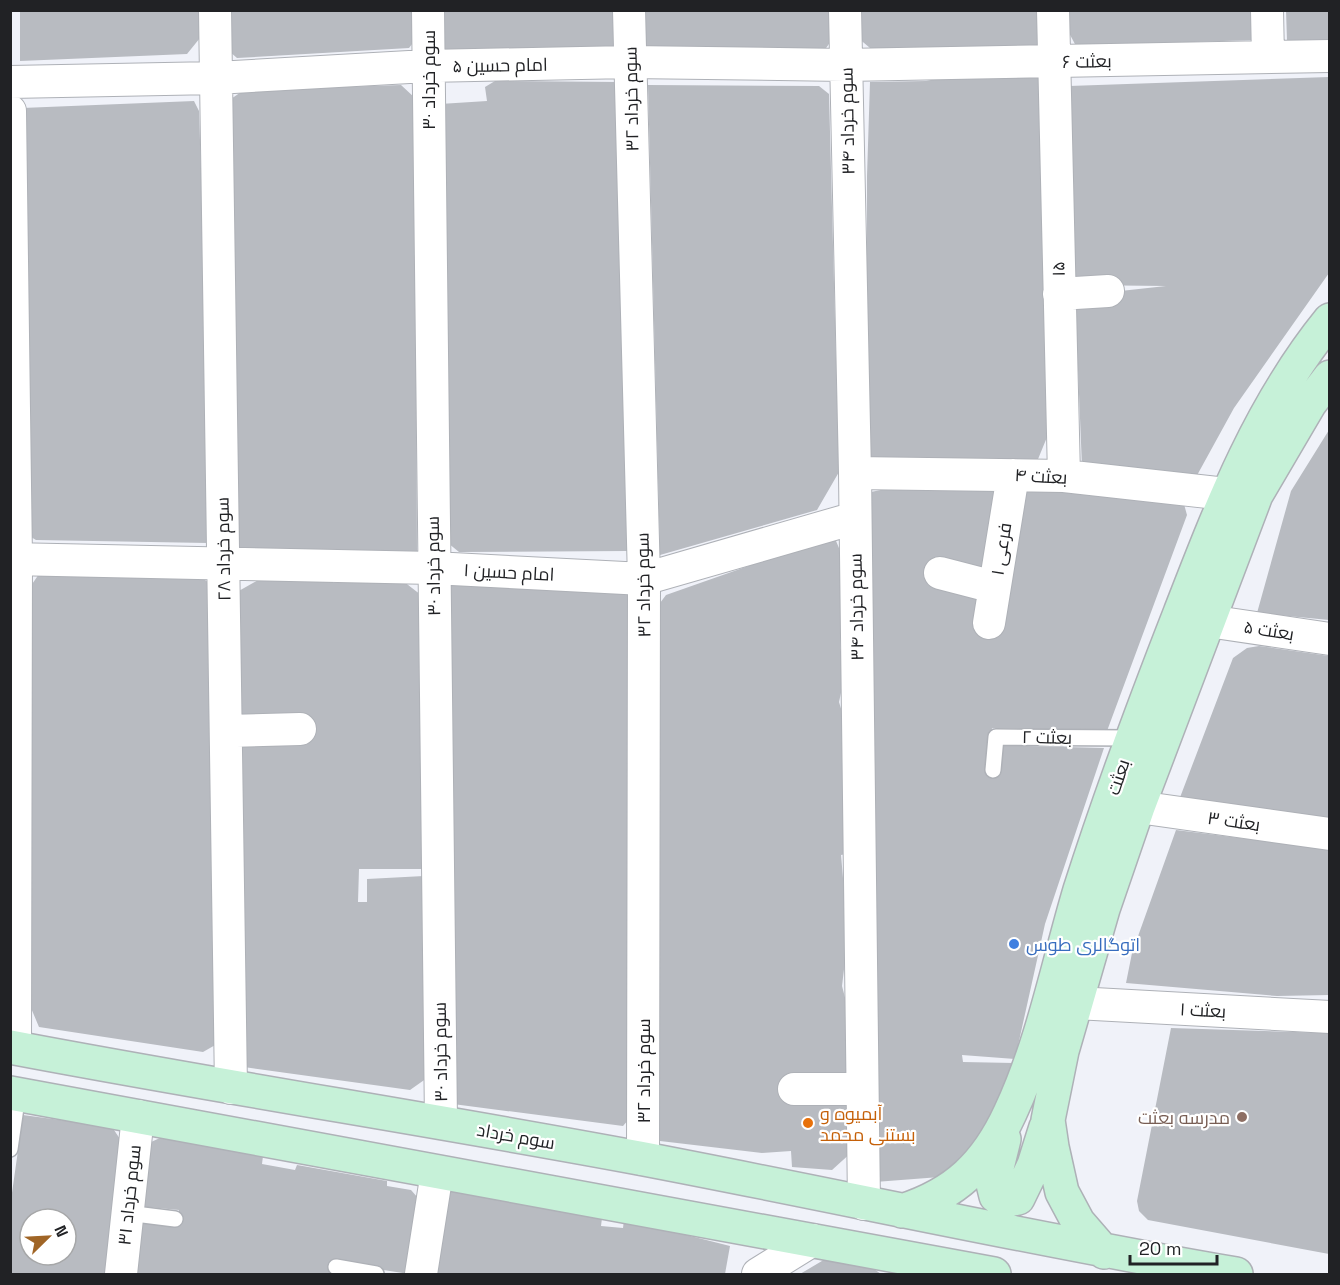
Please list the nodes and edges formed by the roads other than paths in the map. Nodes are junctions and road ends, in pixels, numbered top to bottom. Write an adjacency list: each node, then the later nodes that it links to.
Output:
1 (215, 10): 13 (street, سوم خرداد ۲۸)
2 (428, 10): 12 (street, سوم خرداد ۳۰)
3 (629, 10): 9 (street, سوم خرداد ۳۲)
4 (845, 10): 11 (street, سوم خرداد ۳۴)
5 (1053, 10): 10 (street, ۱۵)
6 (1267, 10): 8 (street)
7 (1329, 56): 8 (street, بعثت ۶)
8 (1268, 57): 10 (street, بعثت ۶)
9 (630, 62): 11 (street, امام حسین ۵); 12 (street, امام حسین ۵); 29 (street, سوم خرداد ۳۲)
10 (1053, 62): 11 (street, بعثت ۶); 17 (street, ۱۵)
11 (845, 64): 20 (street, سوم خرداد ۳۴)
12 (427, 66): 13 (street, امام حسین ۵); 27 (street, سوم خرداد ۳۰)
13 (216, 78): 14 (street, امام حسین ۵); 26 (street, سوم خرداد ۲۸)
14 (10, 82)
15 (10, 111): 25 (street)
16 (1108, 291): 17 (street)
17 (1059, 294): 22 (street, ۱۵)
18 (1329, 320): 23 (main road, بعثت)
19 (1329, 377): 31 (main road, بعثت)
20 (855, 473): 21 (street, بعثت ۴); 24 (street, سوم خرداد ۳۴)
21 (1013, 475): 22 (street, بعثت ۴); 30 (street, فرعی ۱)
22 (1064, 476): 23 (street, بعثت ۴)
23 (1226, 494): 36 (main road, بعثت)
24 (855, 518): 29 (street, امام حسین ۱); 45 (street, سوم خرداد ۳۴)
25 (13, 559): 26 (street, امام حسین ۱); 42 (street)
26 (223, 561): 27 (street, امام حسین ۱); 35 (street, سوم خرداد ۲۸)
27 (433, 568): 29 (street, امام حسین ۱); 50 (street, سوم خرداد ۳۰)
28 (940, 573): 30 (street)
29 (644, 579): 52 (street, سوم خرداد ۳۲)
30 (994, 587): 32 (street, فرعی ۱)
31 (1208, 621): 33 (street, بعثت ۵); 38 (main road, بعثت)
32 (989, 623)
33 (1329, 639)
34 (300, 729): 35 (street)
35 (227, 731): 43 (street, سوم خرداد ۲۸)
36 (1131, 738): 37 (lane, بعثت ۲); 47 (main road, بعثت)
37 (993, 770)
38 (1138, 807): 39 (street, بعثت ۳); 40 (main road, بعثت)
39 (1329, 834)
40 (1076, 1002): 41 (street, بعثت ۱); 49 (main road, بعثت)
41 (1329, 1017)
42 (13, 1048): 43 (main road, سوم خرداد)
43 (231, 1088): 50 (main road, سوم خرداد)
44 (794, 1089): 45 (street)
45 (862, 1089): 54 (street, سوم خرداد ۳۴)
46 (14, 1094): 48 (main road); 51 (lane)
47 (1010, 1114): 49 (main road); 55 (main road, بعثت)
48 (138, 1116): 53 (main road); 56 (street, سوم خرداد ۳۱)
49 (1048, 1120): 59 (main road, بعثت)
50 (441, 1122): 52 (main road, سوم خرداد)
51 (10, 1149)
52 (643, 1159): 54 (main road, سوم خرداد)
53 (437, 1172): 58 (main road); 64 (street)
54 (864, 1204): 55 (main road, سوم خرداد)
55 (902, 1211): 59 (main road, سوم خرداد)
56 (128, 1213): 57 (lane); 62 (street, سوم خرداد ۳۱)
57 (175, 1219)
58 (813, 1240): 61 (main road); 65 (street)
59 (1104, 1252): 66 (main road, سوم خرداد)
60 (336, 1267): 63 (lane)
61 (980, 1273)
62 (121, 1275)
63 (376, 1275)
64 (421, 1275)
65 (758, 1275)
66 (1236, 1275)

